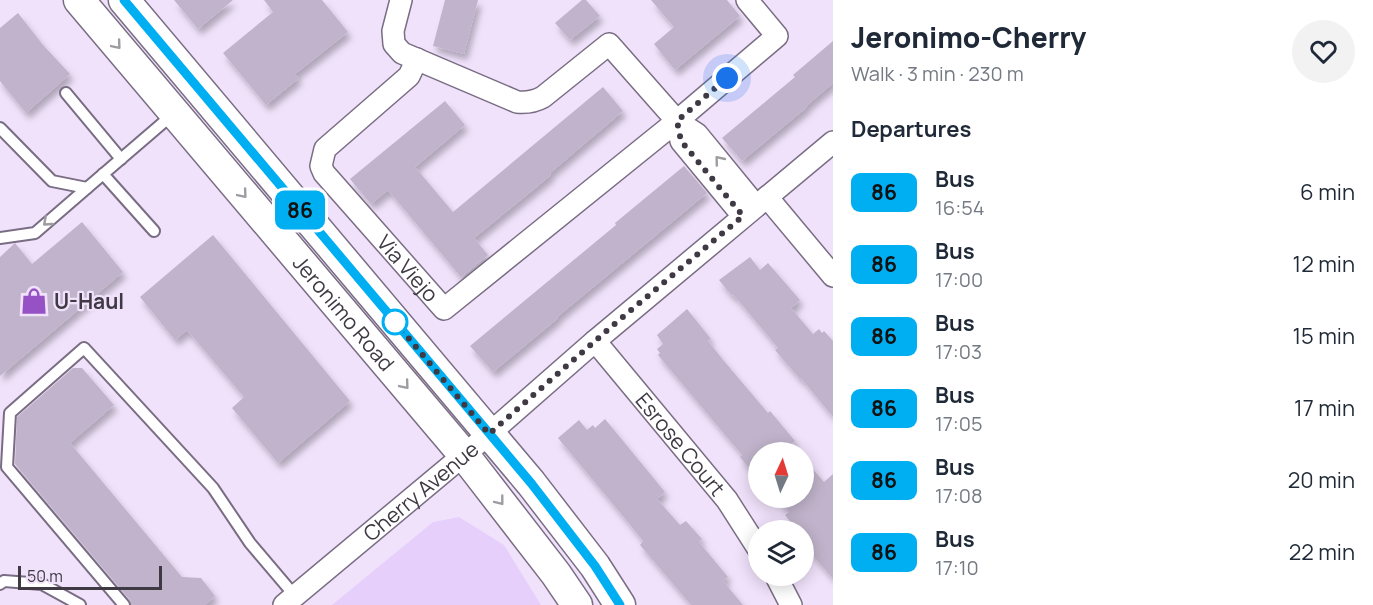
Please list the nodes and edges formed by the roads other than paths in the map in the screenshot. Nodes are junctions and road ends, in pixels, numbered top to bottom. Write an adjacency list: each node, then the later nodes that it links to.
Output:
1 (79, 0): 7 (main road, Jeronimo Road, one-way to 7)
2 (124, 0): 19 (main road, Jeronimo Road)
3 (401, 0): 5 (street)
4 (747, 0): 8 (street, Via Viejo)
5 (417, 59): 8 (street); 8 (street, Via Viejo)
6 (66, 93): 11 (lane)
7 (174, 113): 11 (lane); 20 (main road, Jeronimo Road, one-way to 20)
8 (677, 121): 14 (street)
9 (0, 128): 13 (lane)
10 (833, 142): 14 (street, Cherry Avenue)
11 (122, 159): 12 (lane)
12 (104, 174): 13 (lane); 15 (lane)
13 (87, 188): 16 (lane, one-way to 16)
14 (755, 206): 17 (street); 18 (street, Cherry Avenue)
15 (154, 231)
16 (0, 238)
17 (833, 276)
18 (595, 341): 19 (street, Cherry Avenue); 21 (street, Esrose Court)
19 (489, 434): 20 (street, Cherry Avenue); 28 (main road, Jeronimo Road)
20 (464, 455): 24 (street, Cherry Avenue); 27 (main road, Jeronimo Road, one-way to 27)
21 (748, 533)
22 (0, 584): 25 (lane)
23 (781, 586): 29 (street)
24 (289, 600): 26 (lane)
25 (80, 605)
26 (124, 605)
27 (577, 605)
28 (621, 605)
29 (791, 605)

